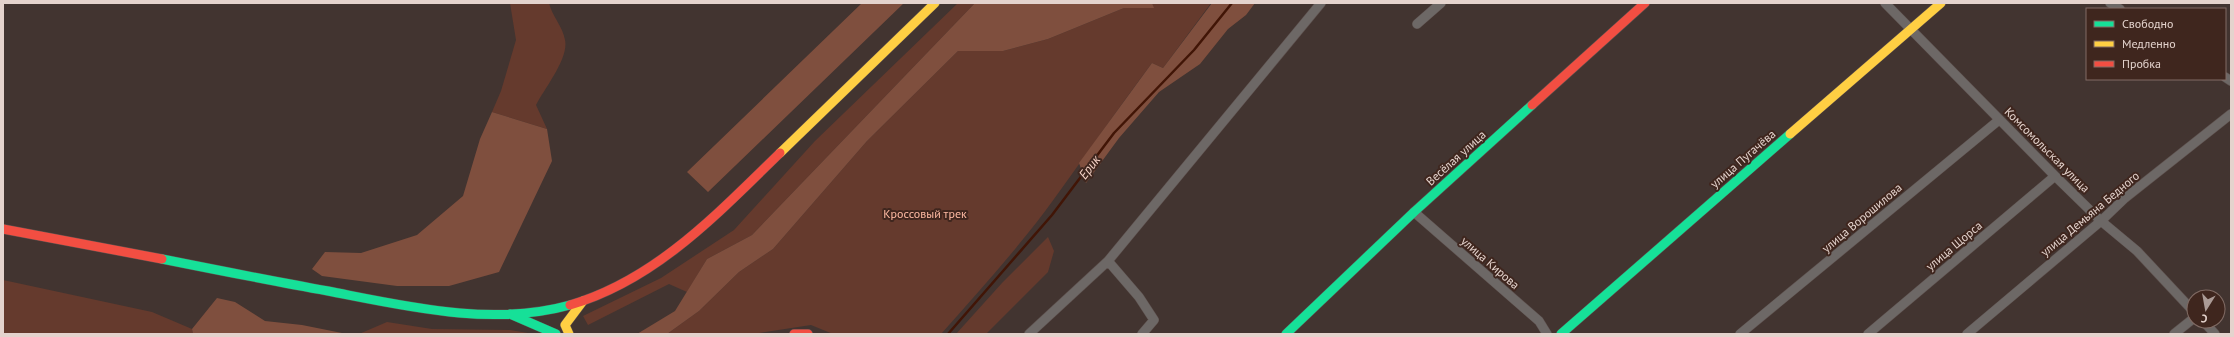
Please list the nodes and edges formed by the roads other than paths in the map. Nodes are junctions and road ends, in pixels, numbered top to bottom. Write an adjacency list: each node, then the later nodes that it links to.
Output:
1 (935, 3): 16 (main road)
2 (1321, 3): 15 (street)
3 (1441, 3): 7 (street)
4 (1645, 3): 12 (main road, Весёлая улица)
5 (1885, 3): 8 (street, Комсомольская улица)
6 (1940, 3): 8 (main road, улица Пугачёва)
7 (1417, 24)
8 (1912, 28): 10 (street, Комсомольская улица); 28 (main road, улица Пугачёва)
9 (2231, 114): 13 (street, улица Демьяна Бедного)
10 (1999, 120): 11 (street, Комсомольская улица); 29 (street, улица Ворошилова)
11 (2055, 176): 13 (street, Комсомольская улица); 30 (street, улица Щорса)
12 (1414, 212): 26 (main road, Весёлая улица); 27 (street, улица Кирова)
13 (2101, 221): 17 (street, Комсомольская улица); 31 (street, улица Демьяна Бедного)
14 (3, 229): 18 (main road)
15 (1108, 261): 24 (street); 25 (street)
16 (583, 302): 18 (main road); 21 (main road)
17 (2186, 303)
18 (509, 313): 20 (main road)
19 (2186, 324): 32 (street)
20 (556, 334)
21 (569, 334)
22 (794, 334): 23 (main road)
23 (808, 334)
24 (1029, 334)
25 (1142, 334)
26 (1286, 334)
27 (1547, 334)
28 (1561, 334)
29 (1740, 334)
30 (1868, 334)
31 (1967, 334)
32 (2174, 334)

